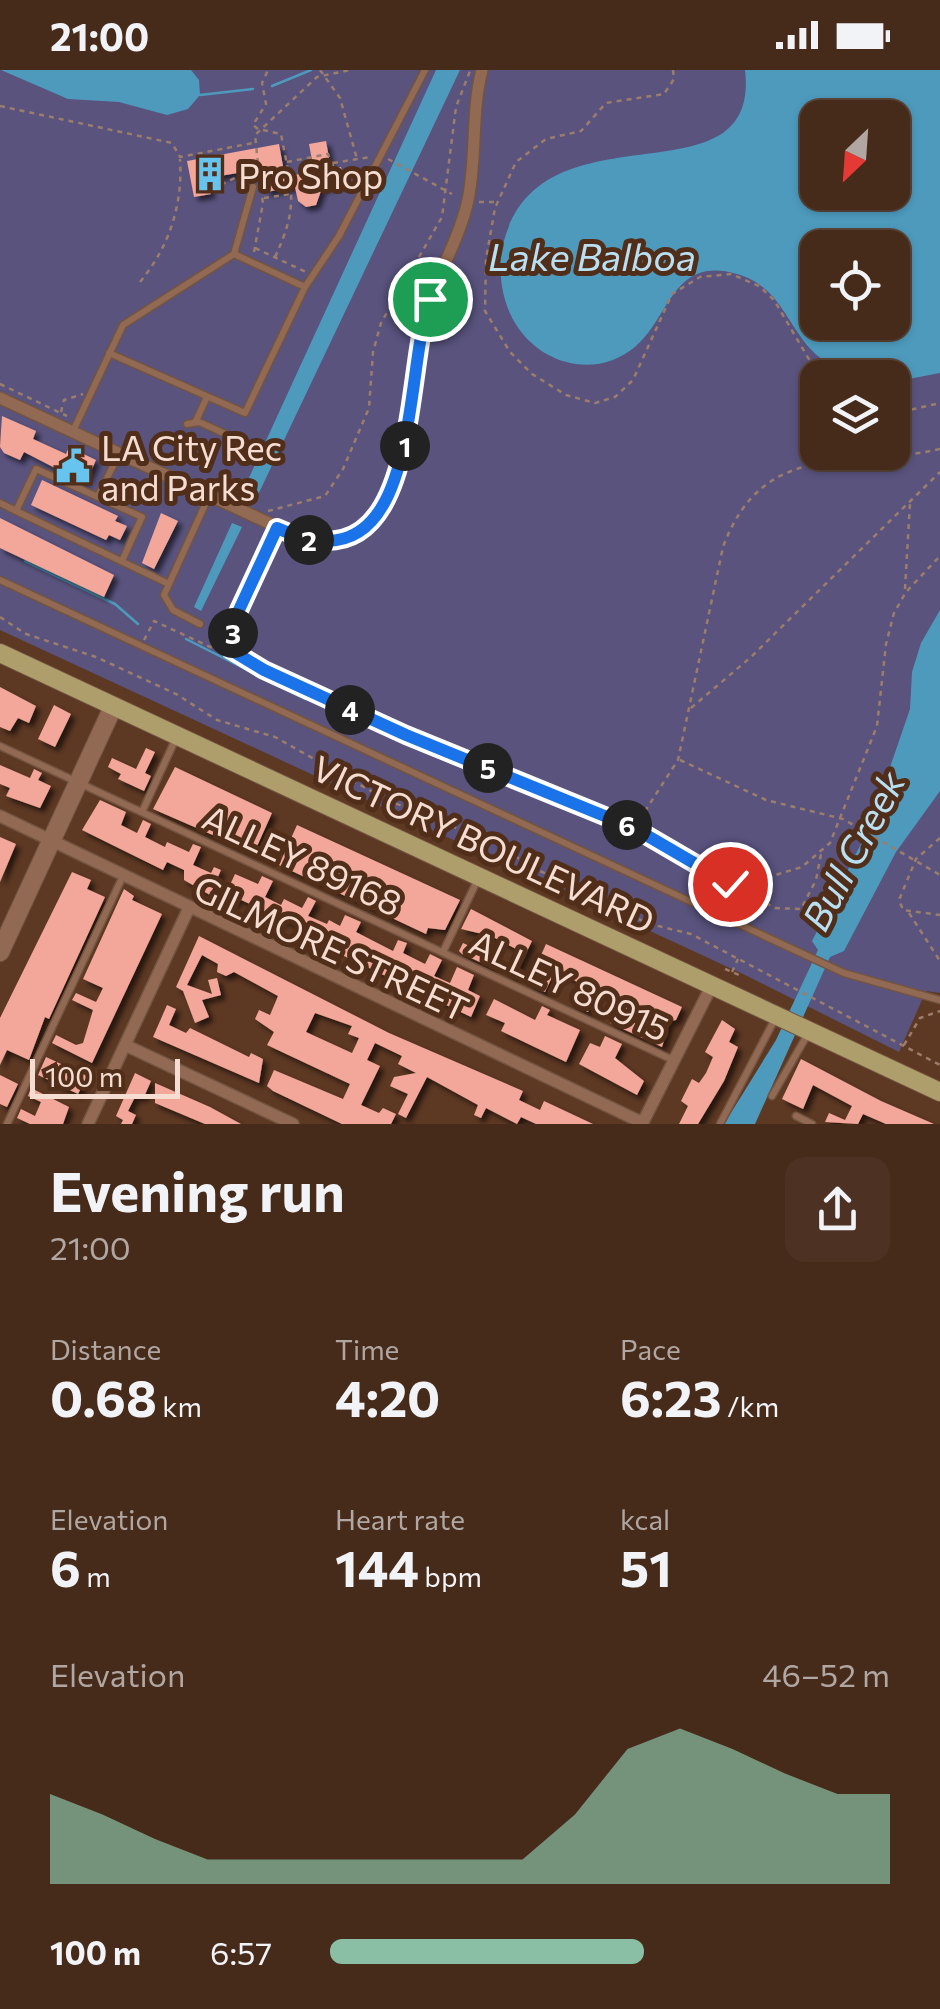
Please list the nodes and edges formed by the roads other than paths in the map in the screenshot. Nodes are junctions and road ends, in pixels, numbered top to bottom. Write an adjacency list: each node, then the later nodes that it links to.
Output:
1 (425, 70): 5 (lane)
2 (482, 70): 13 (street)
3 (253, 186): 4 (lane)
4 (234, 254): 5 (lane); 6 (lane)
5 (305, 287): 8 (lane)
6 (109, 353): 8 (lane); 9 (lane)
7 (0, 398): 9 (street)
8 (206, 399): 10 (lane)
9 (72, 432): 11 (street)
10 (230, 436)
11 (119, 454): 12 (lane); 13 (street)
12 (98, 496): 15 (lane); 16 (lane)
13 (208, 496): 18 (lane)
14 (0, 503): 15 (lane)
15 (16, 511): 16 (lane)
16 (122, 561): 18 (lane)
17 (0, 580): 34 (lane)
18 (169, 584): 19 (lane)
19 (200, 624)
20 (0, 653): 21 (main road, VICTORY BOULEVARD)
21 (114, 707): 22 (main road, VICTORY BOULEVARD); 24 (main road)
22 (177, 736): 25 (lane); 29 (main road, VICTORY BOULEVARD)
23 (0, 746): 24 (lane, ALLEY 89168)
24 (78, 782): 25 (lane, ALLEY 89168); 27 (main road)
25 (142, 812): 32 (lane, ALLEY 89168)
26 (0, 816): 27 (street, GILMORE STREET)
27 (52, 841): 28 (street, GILMORE STREET); 31 (main road)
28 (123, 874): 30 (street, GILMORE STREET); 42 (lane)
29 (480, 876): 32 (lane); 33 (main road, VICTORY BOULEVARD)
30 (188, 910): 37 (street); 45 (street, GILMORE STREET)
31 (0, 952)
32 (443, 952): 38 (lane, ALLEY 80915)
33 (712, 985): 35 (main road, VICTORY BOULEVARD); 38 (street)
34 (940, 1000)
35 (778, 1017): 36 (main road, VICTORY BOULEVARD); 46 (lane)
36 (807, 1030): 39 (main road, VICTORY BOULEVARD); 40 (lane)
37 (125, 1045): 43 (street); 44 (street)
38 (676, 1061): 45 (street)
39 (940, 1092)
40 (772, 1096)
41 (796, 1116): 47 (lane)
42 (7, 1124)
43 (88, 1124)
44 (293, 1124)
45 (643, 1124)
46 (720, 1124)
47 (812, 1124)

